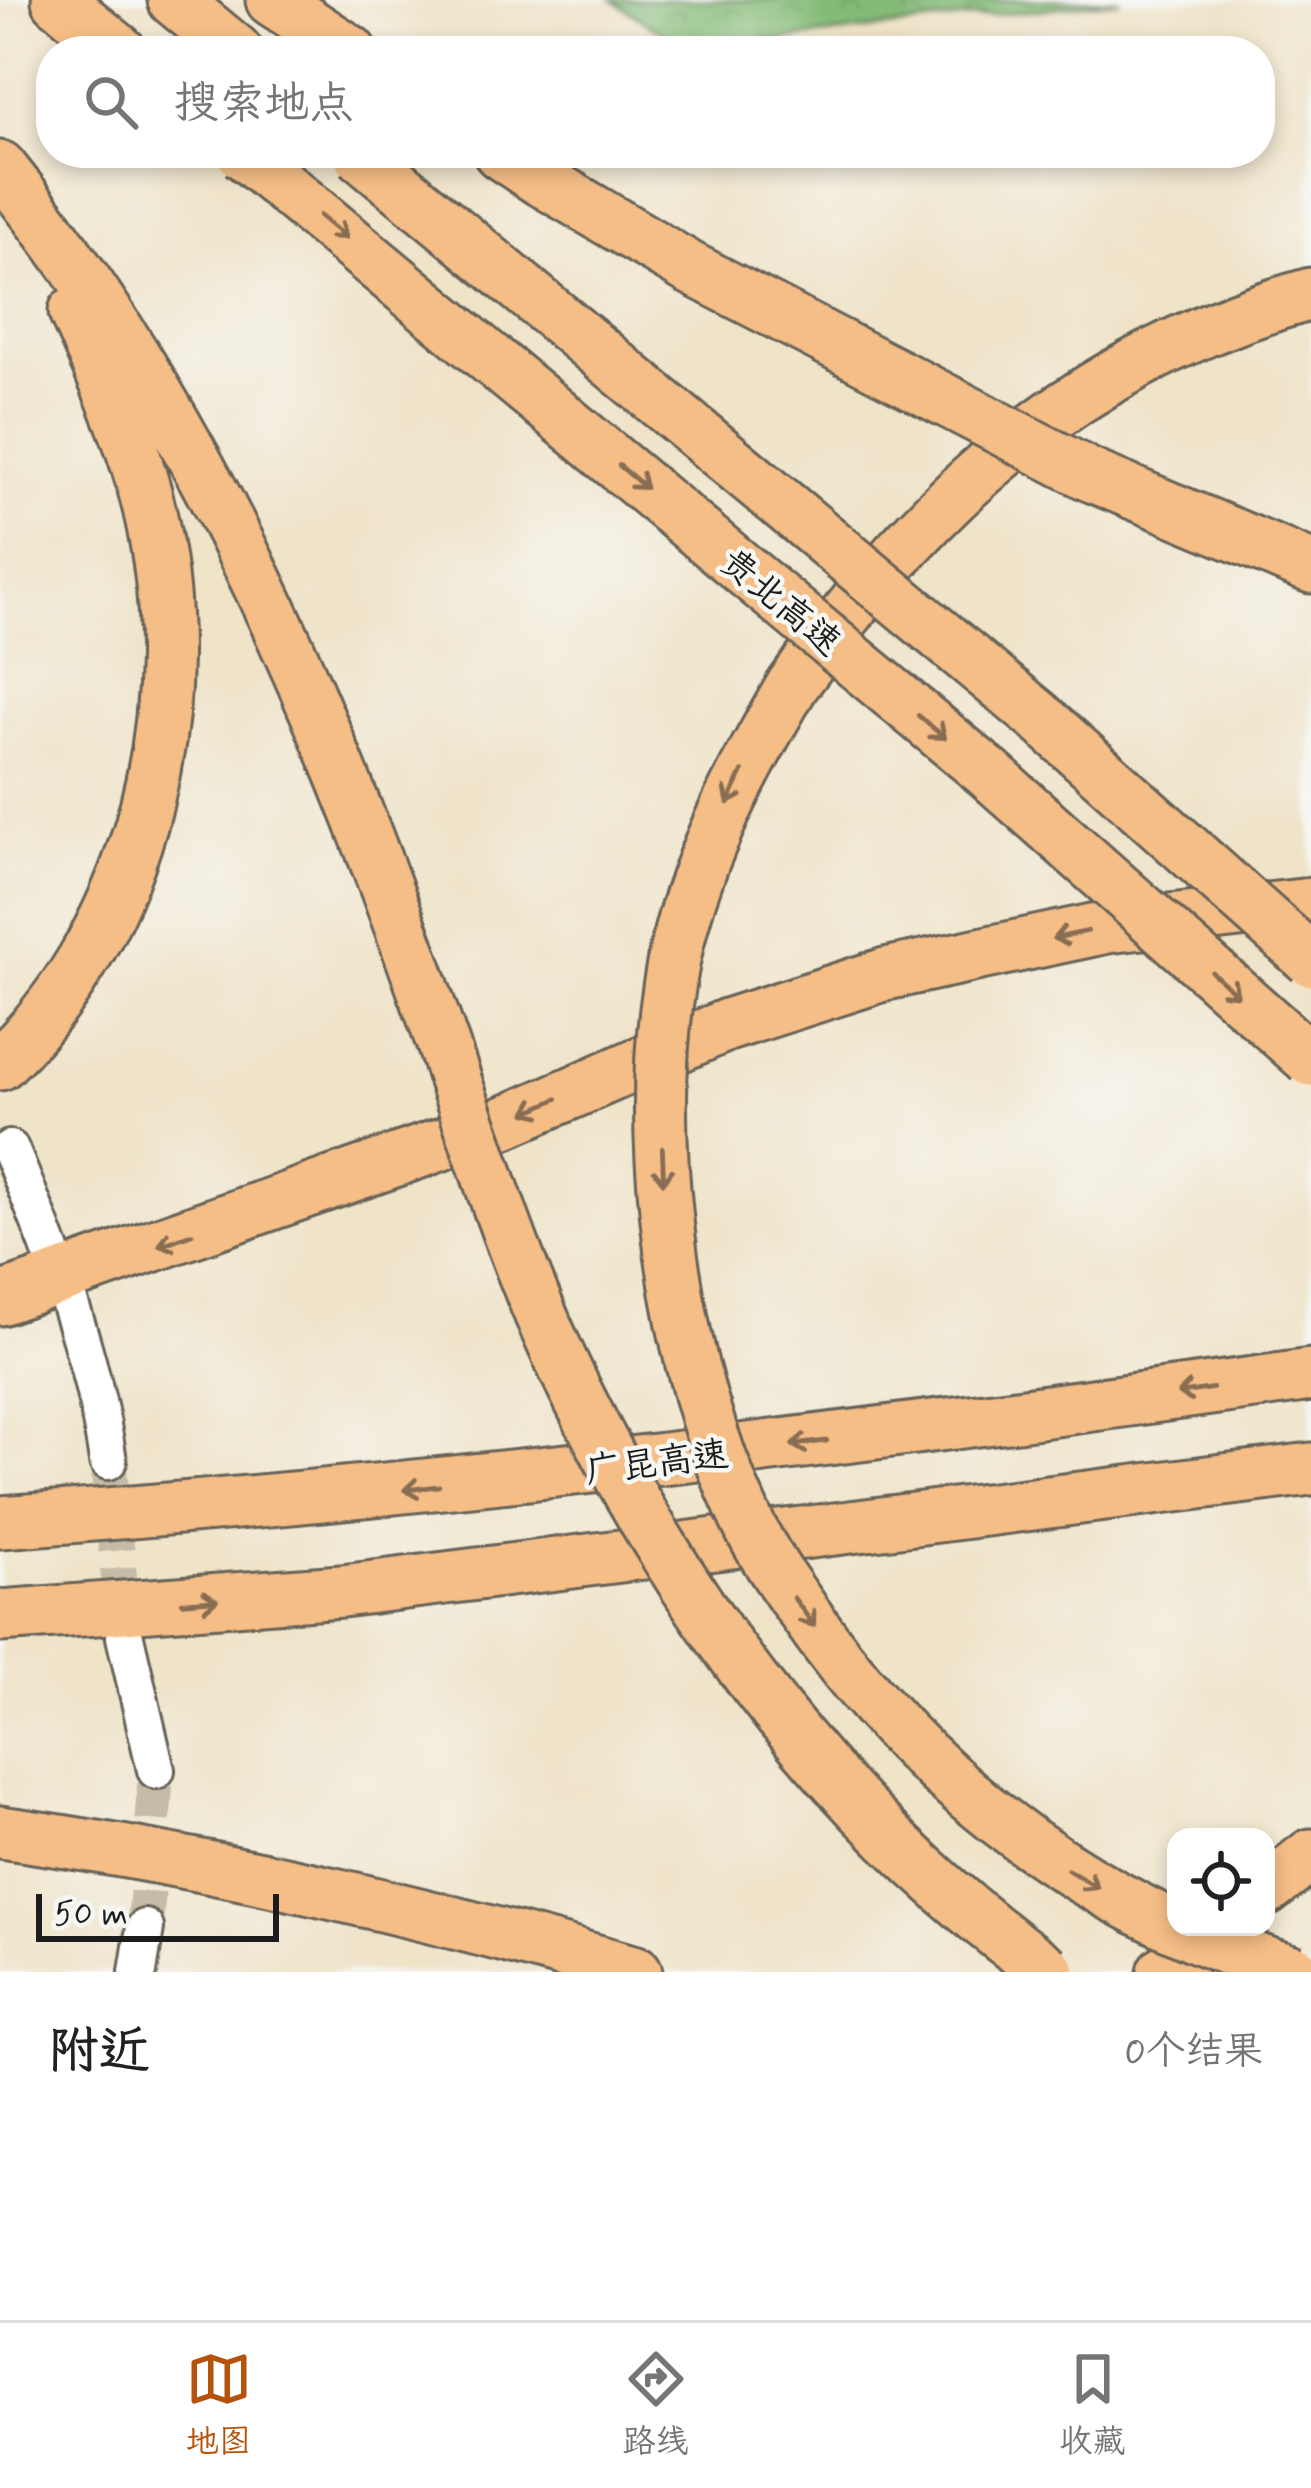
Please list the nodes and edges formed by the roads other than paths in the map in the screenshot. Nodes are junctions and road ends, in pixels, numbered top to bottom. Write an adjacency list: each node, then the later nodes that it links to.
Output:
1 (58, 0): 4 (highway)
2 (174, 0): 5 (highway)
3 (272, 0): 6 (highway)
4 (101, 36)
5 (218, 36)
6 (327, 36)
7 (261, 168): 15 (highway, 贵北高速, one-way to 15, bridge)
8 (377, 168): 14 (highway, 贵北高速, bridge)
9 (525, 168): 12 (highway, bridge)
10 (12, 181): 16 (highway); 33 (highway, bridge)
11 (1311, 294): 35 (highway, one-way to 35, bridge)
12 (1311, 567)
13 (1311, 904): 18 (highway, one-way to 18)
14 (1311, 960)
15 (1311, 1060)
16 (0, 1064)
17 (10, 1148): 20 (street)
18 (0, 1298)
19 (1311, 1375): 22 (highway, 广昆高速, one-way to 22)
20 (108, 1461)
21 (1311, 1469): 23 (highway, one-way to 21)
22 (0, 1522)
23 (0, 1616)
24 (125, 1637): 25 (street)
25 (156, 1770)
26 (0, 1832): 32 (highway)
27 (1311, 1855): 28 (highway)
28 (1275, 1883)
29 (145, 1928): 31 (street)
30 (1209, 1936): 34 (highway)
31 (138, 1972)
32 (635, 1972)
33 (1048, 1972)
34 (1164, 1972)
35 (1295, 1972)

